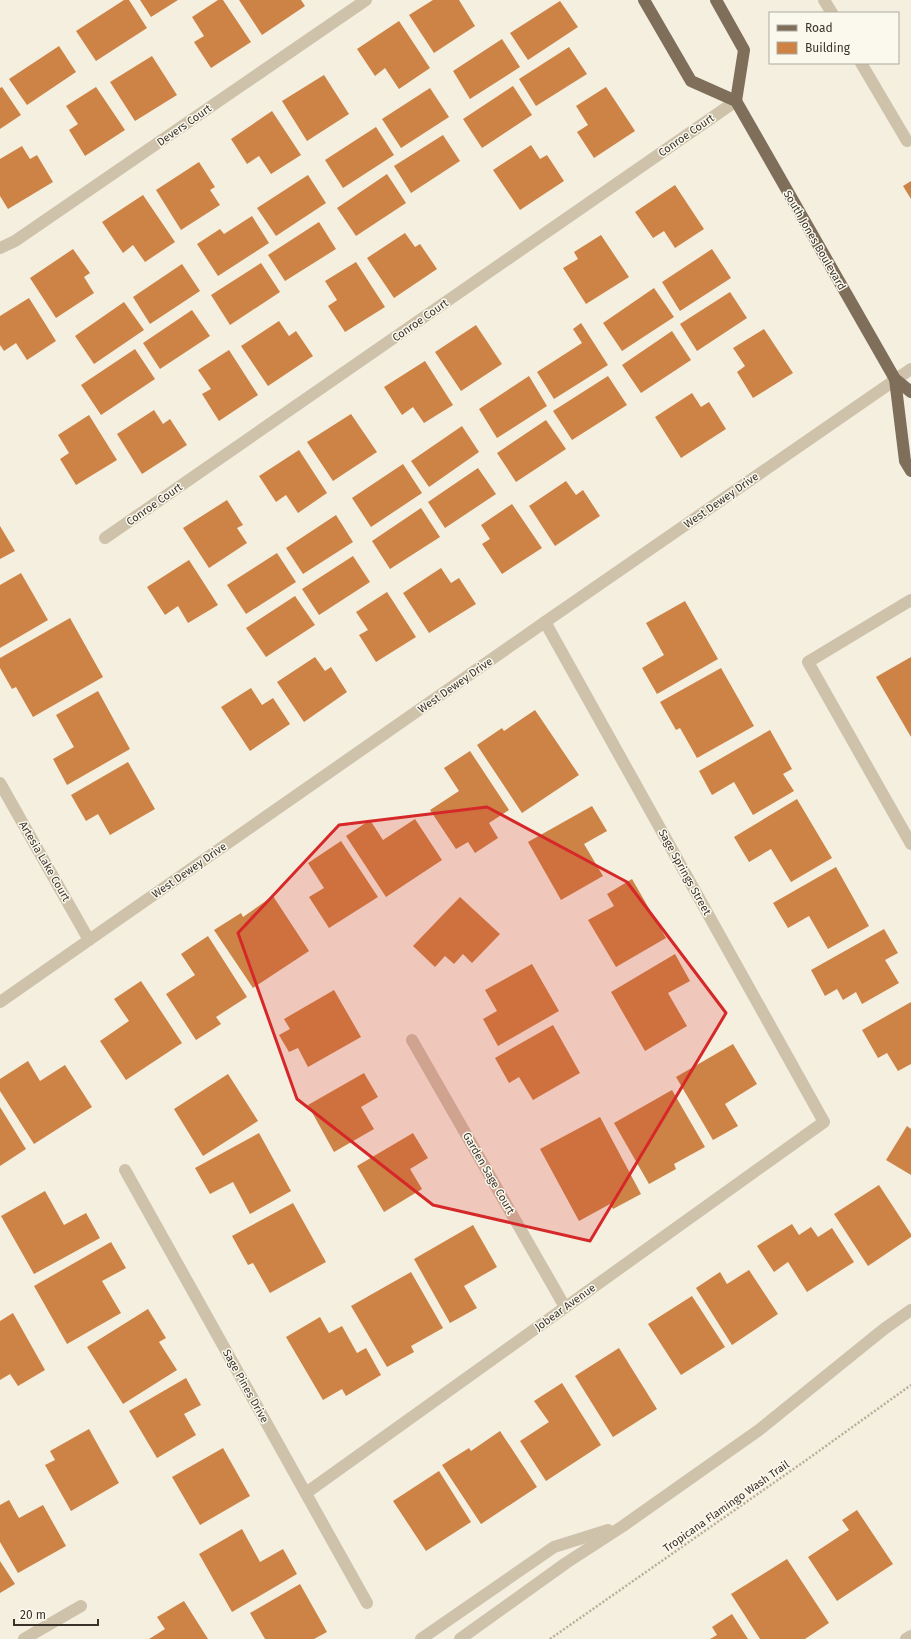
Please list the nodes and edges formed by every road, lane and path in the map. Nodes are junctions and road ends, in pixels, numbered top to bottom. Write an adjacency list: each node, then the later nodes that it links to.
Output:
1 (366, 0): 9 (street, Devers Court)
2 (644, 0): 7 (main road)
3 (716, 0): 7 (main road)
4 (824, 0): 5 (street)
5 (831, 12)
6 (862, 64): 8 (street)
7 (736, 101): 11 (main road, South Jones Boulevard); 14 (street, Conroe Court)
8 (907, 141)
9 (0, 248)
10 (911, 369): 11 (street, West Dewey Drive)
11 (896, 379): 12 (main road, South Jones Boulevard); 13 (main road, South Jones Boulevard); 16 (street, West Dewey Drive)
12 (911, 392)
13 (911, 471)
14 (105, 538)
15 (911, 600): 18 (street)
16 (545, 622): 19 (street, West Dewey Drive); 22 (street, Sage Springs Street)
17 (0, 783): 19 (street, Artesia Lake Court)
18 (911, 844)
19 (89, 940): 20 (street, West Dewey Drive)
20 (0, 1002)
21 (412, 1040): 24 (street, Garden Sage Court)
22 (824, 1122): 24 (street, Jobear Avenue)
23 (125, 1170): 27 (street, Sage Pines Drive)
24 (565, 1307): 27 (street, Jobear Avenue)
25 (911, 1310): 28 (street)
26 (911, 1385): 35 (path, Tropicana Flamingo Wash Trail)
27 (306, 1493): 29 (street, Sage Pines Drive)
28 (623, 1526): 33 (street); 34 (street)
29 (367, 1603)
30 (81, 1606): 32 (street)
31 (911, 1636): 36 (street)
32 (24, 1639)
33 (421, 1639)
34 (460, 1639)
35 (550, 1639)
36 (906, 1639)

